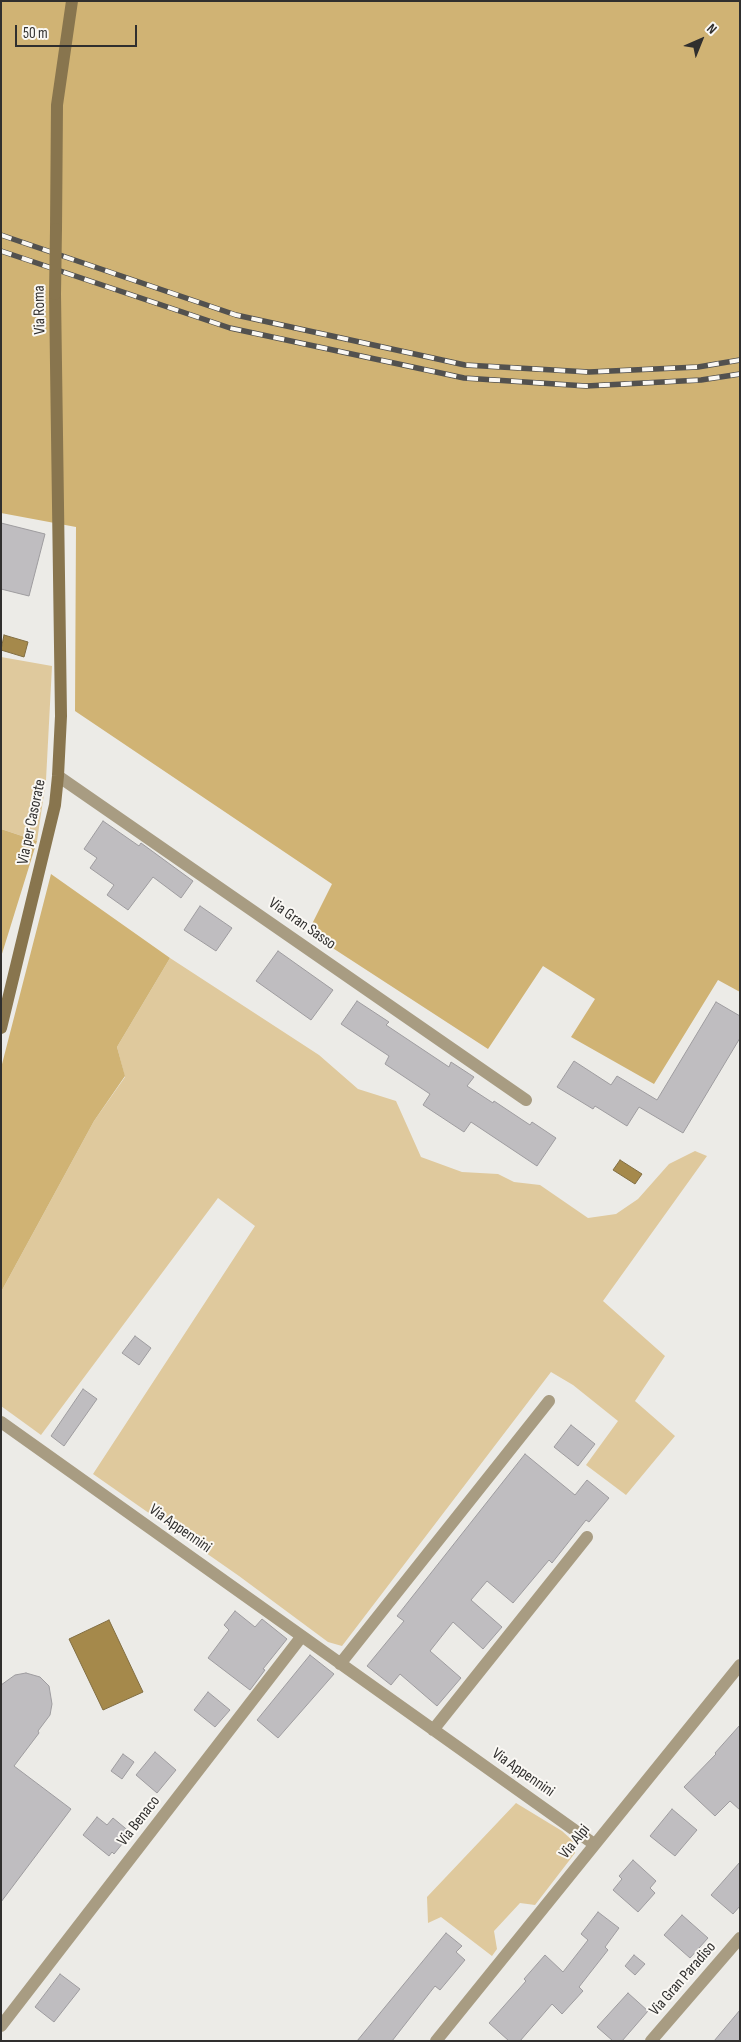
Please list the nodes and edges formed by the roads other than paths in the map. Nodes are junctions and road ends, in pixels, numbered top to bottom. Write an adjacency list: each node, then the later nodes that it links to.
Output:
1 (72, 1): 2 (street, Via Roma, bridge)
2 (60, 620): 3 (street, Via per Casorate)
3 (58, 776): 4 (street, Via per Casorate); 5 (street, Via Gran Sasso)
4 (1, 1028)
5 (526, 1100)
6 (550, 1401): 10 (street)
7 (1, 1422): 9 (street, Via Appennini)
8 (586, 1537): 12 (street)
9 (302, 1636): 10 (street, Via Appennini); 15 (street, Via Benaco)
10 (340, 1664): 12 (street, Via Appennini)
11 (740, 1665): 13 (street, Via Alpi)
12 (433, 1730): 13 (street, Via Appennini)
13 (594, 1844): 16 (street, Via Alpi)
14 (740, 1938): 17 (street, Via Gran Paradiso)
15 (1, 2026)
16 (436, 2041)
17 (651, 2041)

